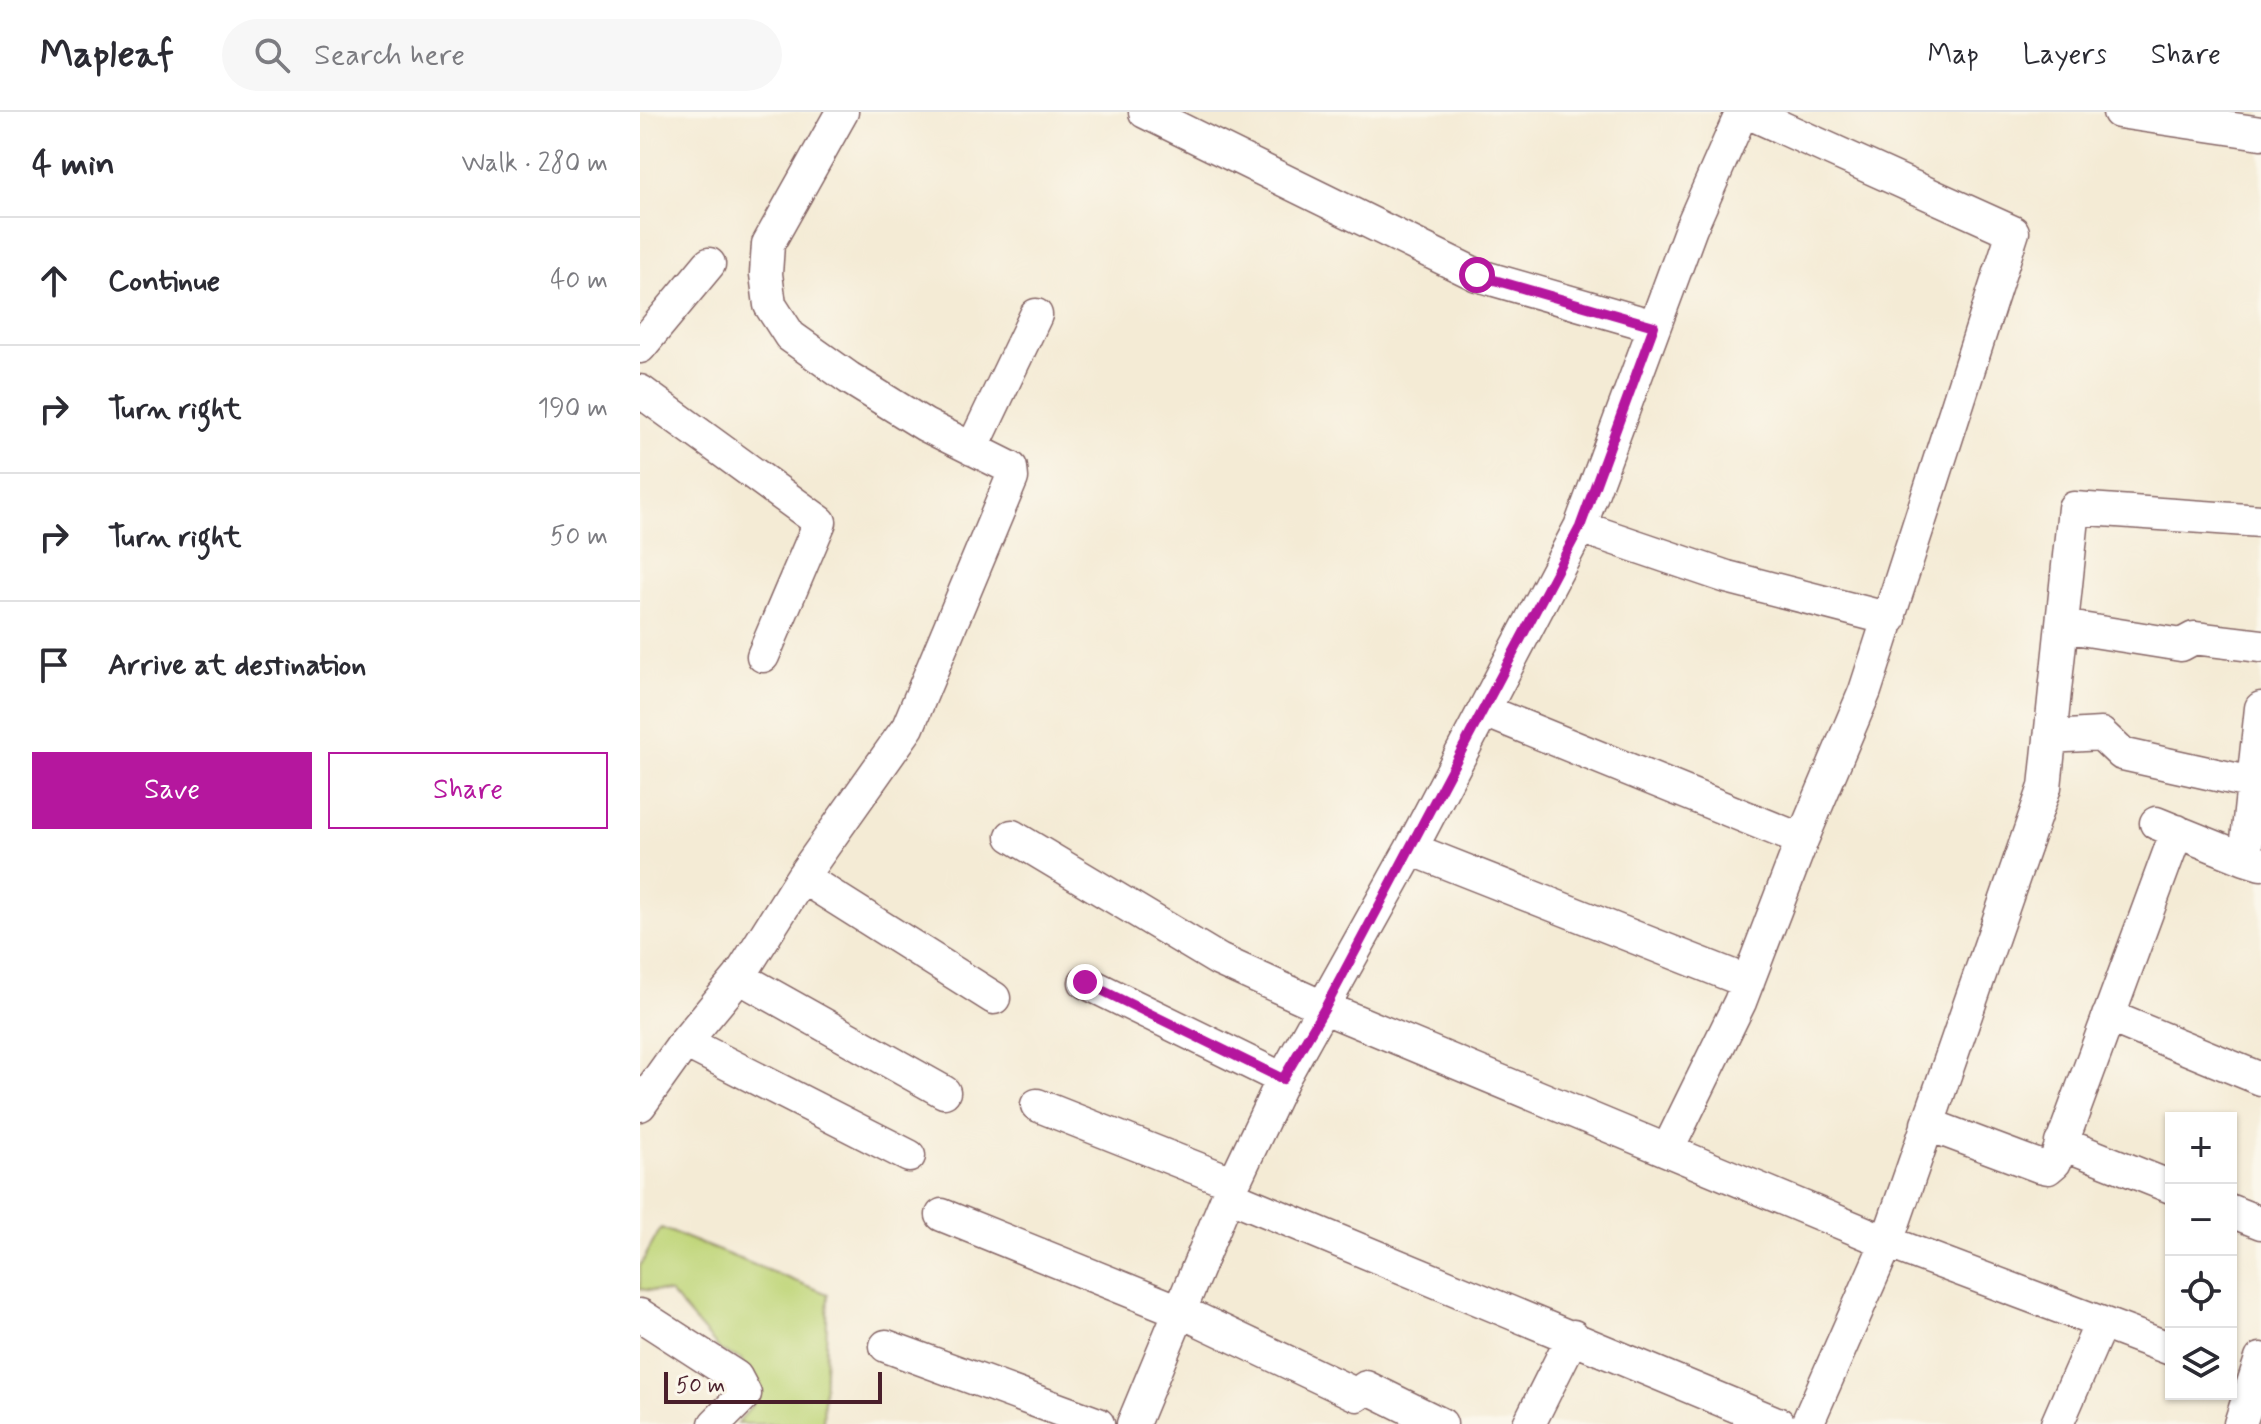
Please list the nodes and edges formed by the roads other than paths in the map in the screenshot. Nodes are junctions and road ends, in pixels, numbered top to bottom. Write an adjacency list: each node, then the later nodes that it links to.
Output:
1 (842, 112): 11 (street)
2 (1145, 112): 8 (street)
3 (1744, 112): 8 (street); 14 (street)
4 (2119, 112): 5 (street)
5 (2261, 133)
6 (709, 264): 9 (street)
7 (1036, 315): 11 (street)
8 (1654, 326): 13 (street)
9 (640, 347)
10 (642, 395): 17 (street)
11 (972, 449): 26 (street)
12 (2261, 521): 15 (street)
13 (1580, 527): 14 (street); 19 (street)
14 (1890, 619): 23 (street)
15 (2062, 626): 16 (street); 20 (street)
16 (2261, 646)
17 (763, 656)
18 (2261, 708): 21 (street)
19 (1485, 711): 23 (street); 24 (street)
20 (2050, 737): 21 (street); 39 (street)
21 (2253, 783): 25 (street)
22 (1012, 836): 31 (street)
23 (1802, 840): 29 (street)
24 (1411, 849): 29 (street); 31 (street)
25 (2253, 862): 32 (street)
26 (802, 877): 27 (street); 30 (street)
27 (739, 977): 33 (street); 36 (street)
28 (1085, 982): 34 (street)
29 (1748, 982): 41 (street)
30 (994, 998)
31 (1325, 1008): 34 (street); 41 (street)
32 (2108, 1016): 35 (street); 40 (street)
33 (685, 1042): 37 (street); 42 (street)
34 (1283, 1079): 44 (street)
35 (2261, 1079)
36 (944, 1092)
37 (640, 1105)
38 (1037, 1105): 44 (street)
39 (1927, 1124): 40 (street); 48 (street)
40 (2061, 1143): 43 (street)
41 (1668, 1149): 48 (street)
42 (909, 1156)
43 (2165, 1185)
44 (1231, 1189): 49 (street); 52 (street)
45 (2237, 1213): 47 (street)
46 (942, 1215): 49 (street)
47 (2261, 1223)
48 (1887, 1242): 51 (street); 62 (street)
49 (1182, 1312): 58 (street); 59 (street)
50 (640, 1315): 56 (street)
51 (2101, 1323): 54 (street); 63 (street)
52 (1573, 1336): 60 (street); 61 (street)
53 (886, 1346): 57 (street)
54 (2165, 1347)
55 (2252, 1371): 64 (street)
56 (715, 1424)
57 (1098, 1424)
58 (1133, 1424)
59 (1441, 1424)
60 (1529, 1424)
61 (1779, 1424)
62 (1807, 1424)
63 (2057, 1424)
64 (2240, 1424)

